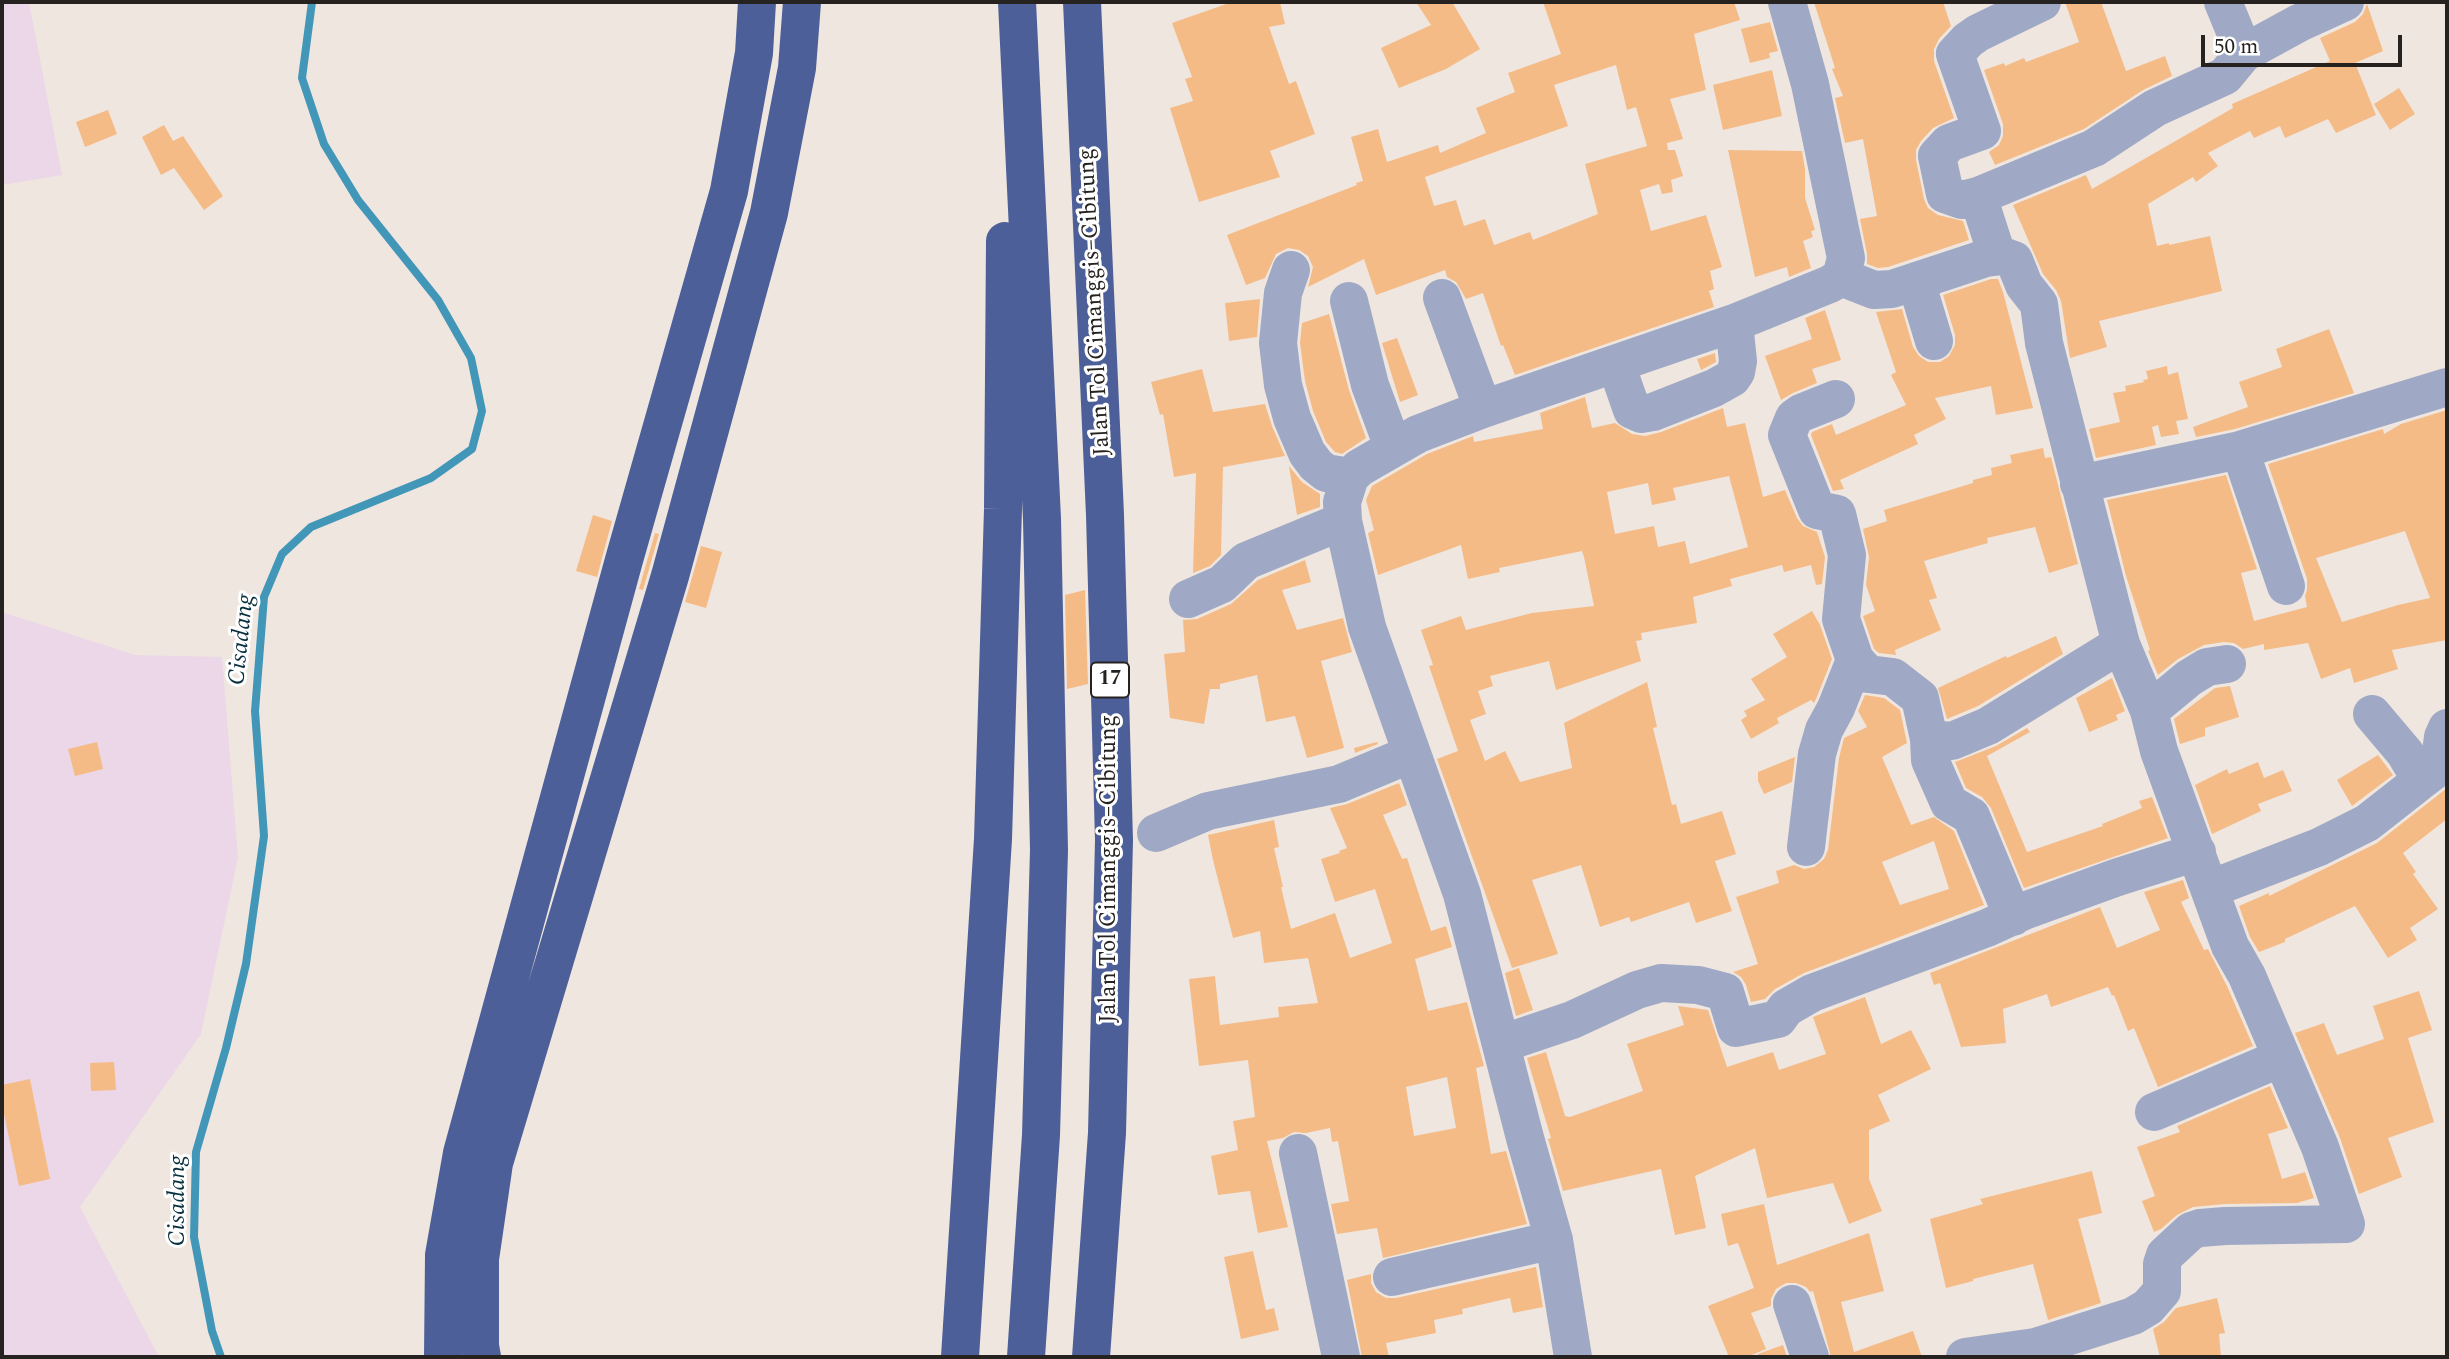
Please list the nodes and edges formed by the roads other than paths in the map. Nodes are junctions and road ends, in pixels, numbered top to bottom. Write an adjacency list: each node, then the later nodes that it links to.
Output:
1 (757, 2): 52 (highway)
2 (802, 2): 53 (highway)
3 (1007, 2): 54 (highway)
4 (1017, 2): 55 (highway)
5 (1082, 2): 56 (highway, Jalan Tol Cimanggis–Cibitung / 17)
6 (1787, 2): 14 (street)
7 (2042, 2): 11 (street)
8 (2223, 2): 10 (street)
9 (2344, 2): 10 (street)
10 (2244, 52): 11 (street)
11 (1978, 196): 12 (street)
12 (1997, 255): 15 (street); 27 (street)
13 (1291, 270): 26 (street)
14 (1841, 277): 15 (street); 18 (street)
15 (1916, 281): 19 (street)
16 (1443, 298): 23 (street)
17 (1349, 301): 24 (street)
18 (1734, 323): 20 (street); 20 (street)
19 (1934, 341)
20 (1616, 364): 23 (street)
21 (2447, 387): 25 (street)
22 (1836, 400): 32 (street)
23 (1483, 409): 24 (street)
24 (1393, 447): 26 (street)
25 (2240, 450): 27 (street); 29 (street)
26 (1350, 477): 28 (street)
27 (2079, 484): 31 (street)
28 (1343, 521): 30 (street); 38 (street)
29 (2286, 586)
30 (1188, 599)
31 (2122, 644): 34 (street); 37 (street)
32 (1855, 660): 37 (street); 41 (street)
33 (2227, 664): 34 (street)
34 (2149, 711): 42 (street)
35 (2372, 714): 39 (street)
36 (2447, 728): 39 (street)
37 (1929, 739): 44 (street)
38 (1411, 754): 40 (street); 45 (street)
39 (2418, 783): 43 (street)
40 (1156, 833)
41 (1806, 847)
42 (2197, 852): 43 (street); 44 (street)
43 (2210, 889): 46 (street)
44 (2013, 917): 45 (street)
45 (1501, 1044): 49 (street)
46 (2281, 1058): 47 (street); 60 (street)
47 (2154, 1112)
48 (1298, 1153): 57 (street)
49 (1554, 1240): 50 (street); 58 (street)
50 (1392, 1277)
51 (1793, 1304): 59 (street)
52 (443, 1357)
53 (482, 1357)
54 (960, 1357)
55 (1026, 1357)
56 (1091, 1357)
57 (1340, 1357)
58 (1573, 1357)
59 (1810, 1357)
60 (1965, 1357)

